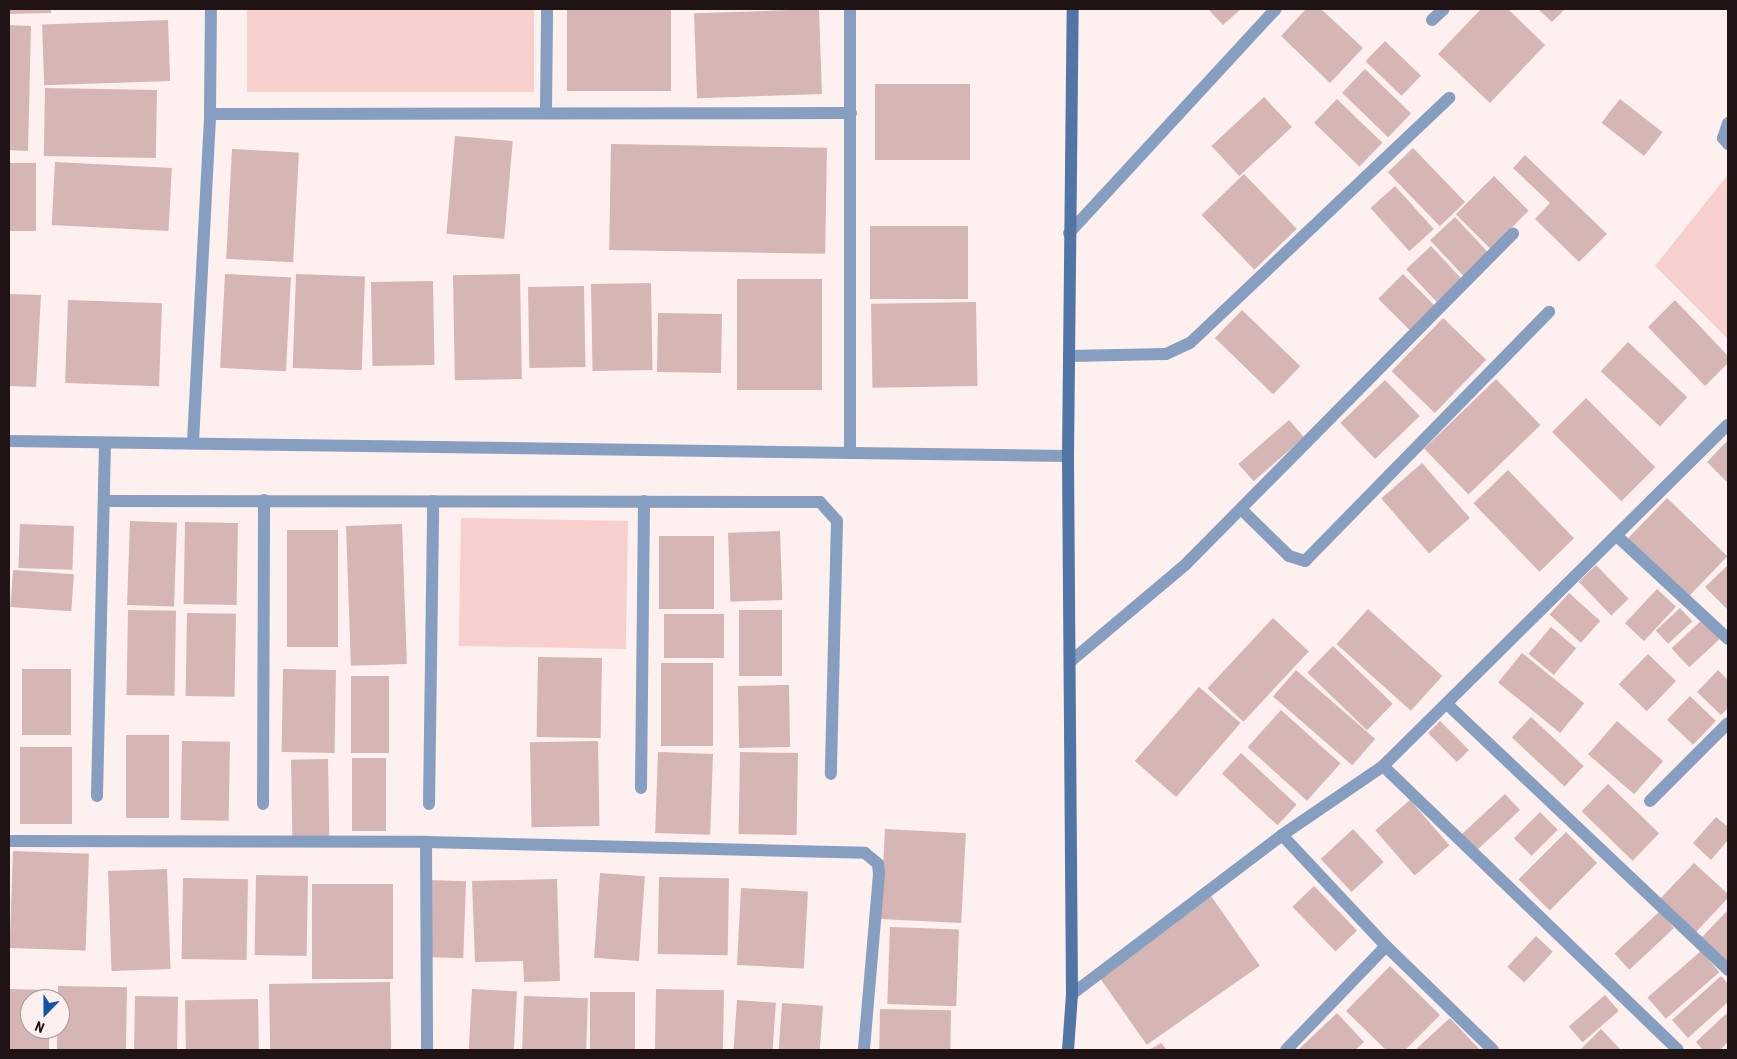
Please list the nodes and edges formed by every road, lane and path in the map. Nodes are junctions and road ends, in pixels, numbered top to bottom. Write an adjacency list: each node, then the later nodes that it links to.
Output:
1 (211, 9): 11 (street)
2 (547, 9): 9 (street)
3 (850, 9): 10 (street)
4 (1073, 9): 14 (street)
5 (1276, 9): 14 (street)
6 (1444, 9): 7 (street)
7 (1432, 20)
8 (1449, 98): 17 (street)
9 (546, 111): 10 (street); 11 (street)
10 (851, 113): 22 (street)
11 (210, 114): 20 (street)
12 (1728, 123): 13 (street)
13 (1728, 144)
14 (1069, 232): 17 (street)
15 (1513, 233): 28 (street)
16 (1549, 312): 28 (street)
17 (1069, 356): 23 (street)
18 (1728, 425): 29 (street)
19 (9, 441): 21 (street)
20 (193, 442): 21 (street); 22 (street)
21 (105, 443): 25 (street)
22 (850, 453): 23 (street)
23 (1068, 456): 31 (street)
24 (264, 500): 25 (street); 26 (street); 39 (street)
25 (106, 501): 37 (street)
26 (433, 501): 27 (street); 40 (street)
27 (644, 501): 35 (street); 36 (street)
28 (1241, 508): 31 (street)
29 (1618, 536): 30 (street); 32 (street)
30 (1728, 639)
31 (1071, 661): 46 (street)
32 (1447, 704): 34 (street); 45 (street)
33 (1728, 723): 38 (street)
34 (1383, 766): 41 (street); 52 (street)
35 (831, 774)
36 (641, 788)
37 (97, 796)
38 (1650, 802)
39 (262, 804)
40 (429, 804)
41 (1282, 835): 44 (street); 46 (street)
42 (9, 841): 43 (street)
43 (426, 842): 47 (street); 48 (street)
44 (1386, 946): 50 (street); 51 (street)
45 (1728, 970)
46 (1072, 994): 49 (street)
47 (427, 1050)
48 (864, 1050)
49 (1068, 1050)
50 (1286, 1050)
51 (1493, 1050)
52 (1678, 1050)

